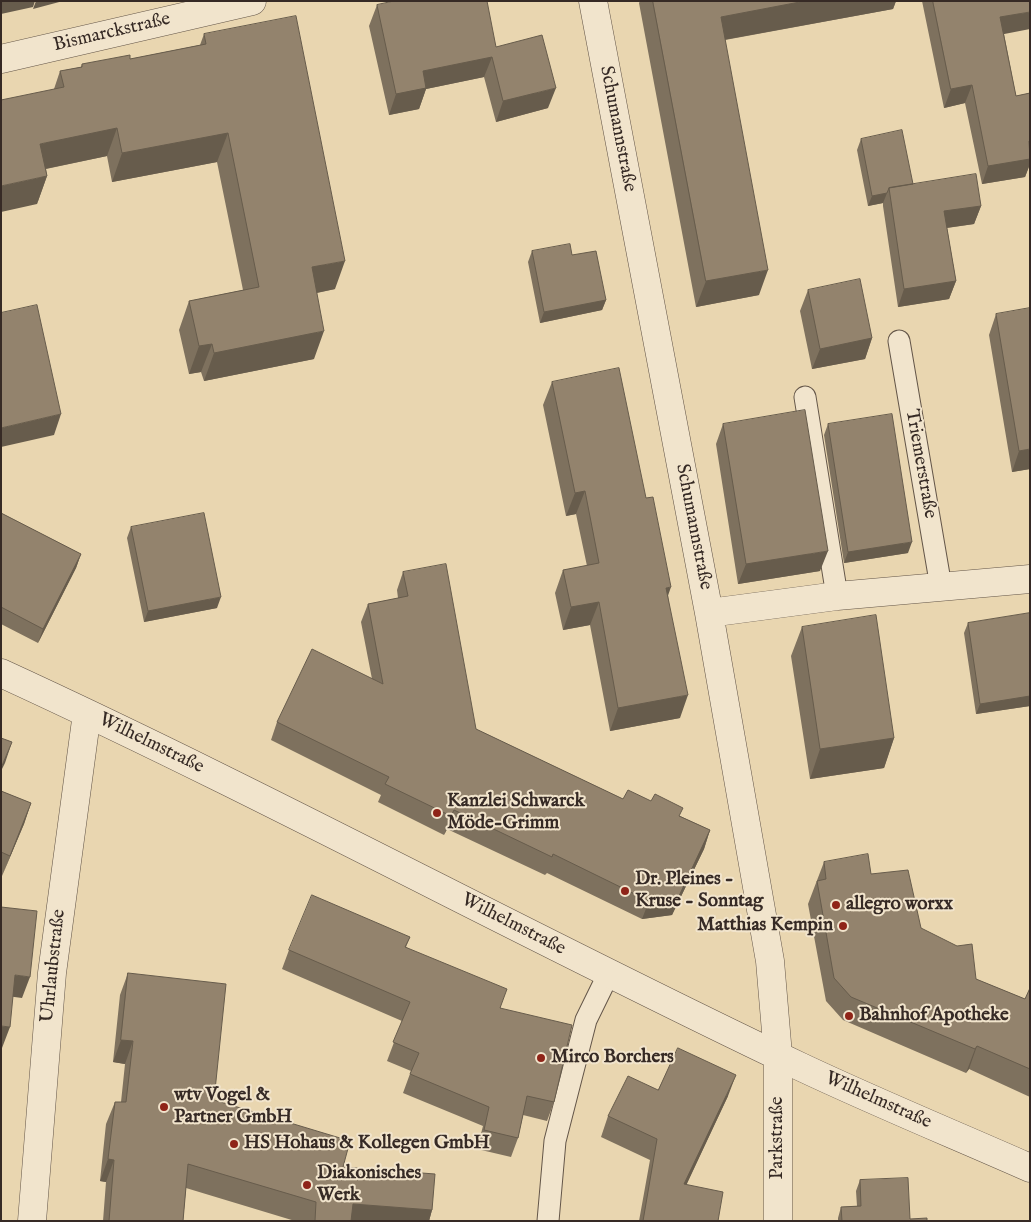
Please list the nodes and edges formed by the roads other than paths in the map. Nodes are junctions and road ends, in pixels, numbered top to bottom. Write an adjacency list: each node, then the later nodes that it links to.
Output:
1 (252, 1): 3 (street, Bismarckstraße)
2 (593, 1): 9 (street, Schumannstraße)
3 (1, 59)
4 (899, 341): 7 (lane, Triemerstraße)
5 (805, 397): 8 (lane)
6 (1030, 579): 7 (street)
7 (941, 586): 8 (street)
8 (838, 596): 9 (street)
9 (709, 613): 13 (street, Schumannstraße)
10 (1, 673): 11 (street, Wilhelmstraße)
11 (87, 713): 12 (street, Wilhelmstraße); 15 (street, Uhrlaubstraße)
12 (609, 972): 13 (street, Wilhelmstraße); 16 (lane)
13 (778, 1055): 14 (street, Wilhelmstraße); 17 (street, Parkstraße)
14 (1030, 1168)
15 (32, 1221)
16 (548, 1221)
17 (778, 1221)

